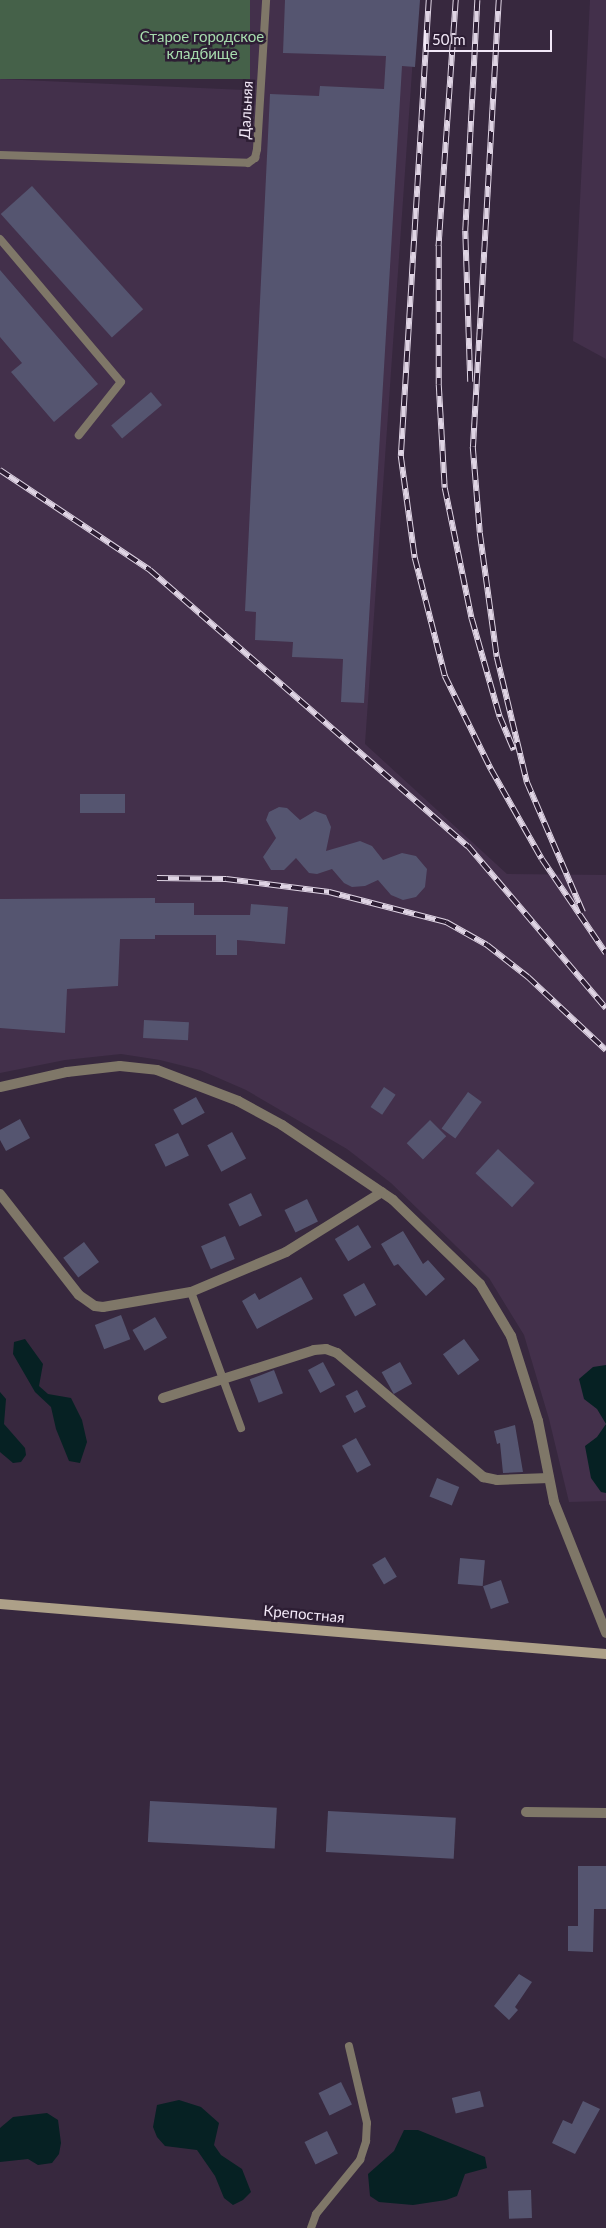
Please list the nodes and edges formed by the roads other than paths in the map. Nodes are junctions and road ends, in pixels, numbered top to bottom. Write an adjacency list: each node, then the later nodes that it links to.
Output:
1 (266, 0): 2 (lane, Дальняя)
2 (0, 155)
3 (0, 239): 4 (lane)
4 (78, 435)
5 (0, 1087): 6 (street)
6 (382, 1192): 8 (street); 12 (street)
7 (0, 1194): 8 (street)
8 (191, 1292): 9 (lane)
9 (223, 1379): 10 (street); 11 (lane); 12 (street)
10 (163, 1398)
11 (241, 1428)
12 (549, 1478): 14 (street)
13 (0, 1604): 15 (street, Крепостная)
14 (606, 1633)
15 (606, 1654)
16 (526, 1812): 17 (street)
17 (606, 1813)
18 (350, 2046): 19 (lane)
19 (311, 2228)

